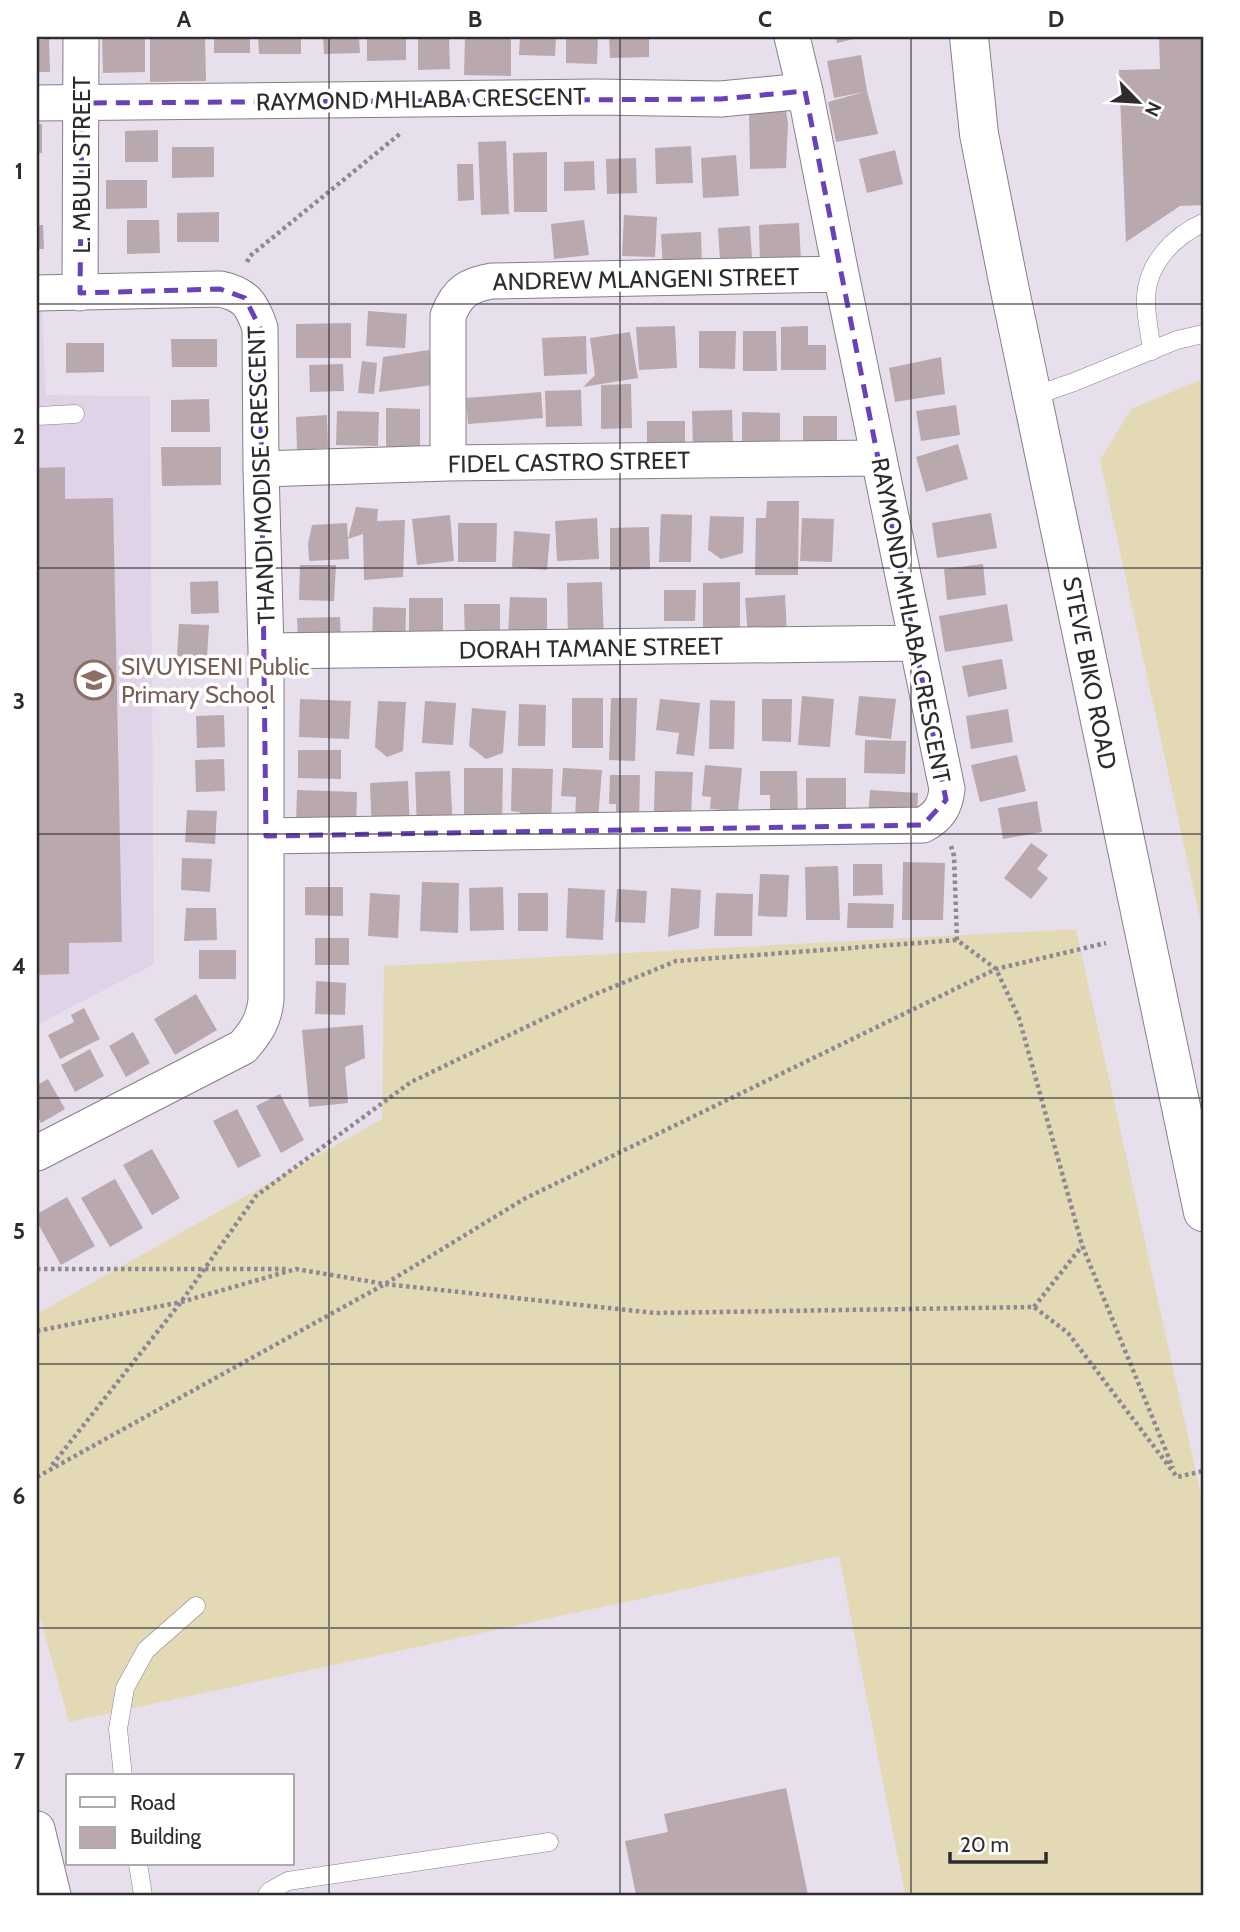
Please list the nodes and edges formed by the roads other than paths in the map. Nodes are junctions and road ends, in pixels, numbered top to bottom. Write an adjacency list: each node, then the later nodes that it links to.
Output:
1 (81, 37): 7 (street, L. MBULI STREET)
2 (792, 37): 5 (street, RAYMOND MHLABA CRESCENT)
3 (949, 37): 8 (street, STEVE BIKO ROAD)
4 (969, 37): 8 (street, STEVE BIKO ROAD)
5 (805, 91): 7 (street, RAYMOND MHLABA CRESCENT); 10 (street, RAYMOND MHLABA CRESCENT)
6 (37, 103): 7 (street, RAYMOND MHLABA CRESCENT)
7 (82, 103): 12 (street, L. MBULI STREET)
8 (979, 134): 15 (street, STEVE BIKO ROAD)
9 (1203, 223): 14 (lane)
10 (841, 274): 18 (street, RAYMOND MHLABA CRESCENT); 19 (street, ANDREW MLANGENI STREET)
11 (37, 293): 12 (street, THANDI MODISE CRESCENT)
12 (80, 293): 20 (street, THANDI MODISE CRESCENT)
13 (1203, 334): 14 (lane)
14 (1152, 351): 15 (lane)
15 (1031, 397): 25 (street, STEVE BIKO ROAD)
16 (75, 414): 17 (lane)
17 (37, 416)
18 (878, 458): 19 (street, FIDEL CASTRO STREET); 21 (street, RAYMOND MHLABA CRESCENT)
19 (448, 463): 20 (street, FIDEL CASTRO STREET)
20 (261, 469): 22 (street, THANDI MODISE CRESCENT)
21 (916, 643): 22 (street, DORAH TAMANE STREET); 23 (street, RAYMOND MHLABA CRESCENT)
22 (266, 651): 23 (street, THANDI MODISE CRESCENT)
23 (267, 836): 24 (street, THANDI MODISE CRESCENT)
24 (37, 1153)
25 (1203, 1212)
26 (197, 1606): 27 (lane)
27 (123, 1774)
28 (37, 1829): 31 (street)
29 (549, 1842): 33 (lane)
30 (138, 1866): 32 (lane)
31 (52, 1895)
32 (144, 1895)
33 (267, 1895)

